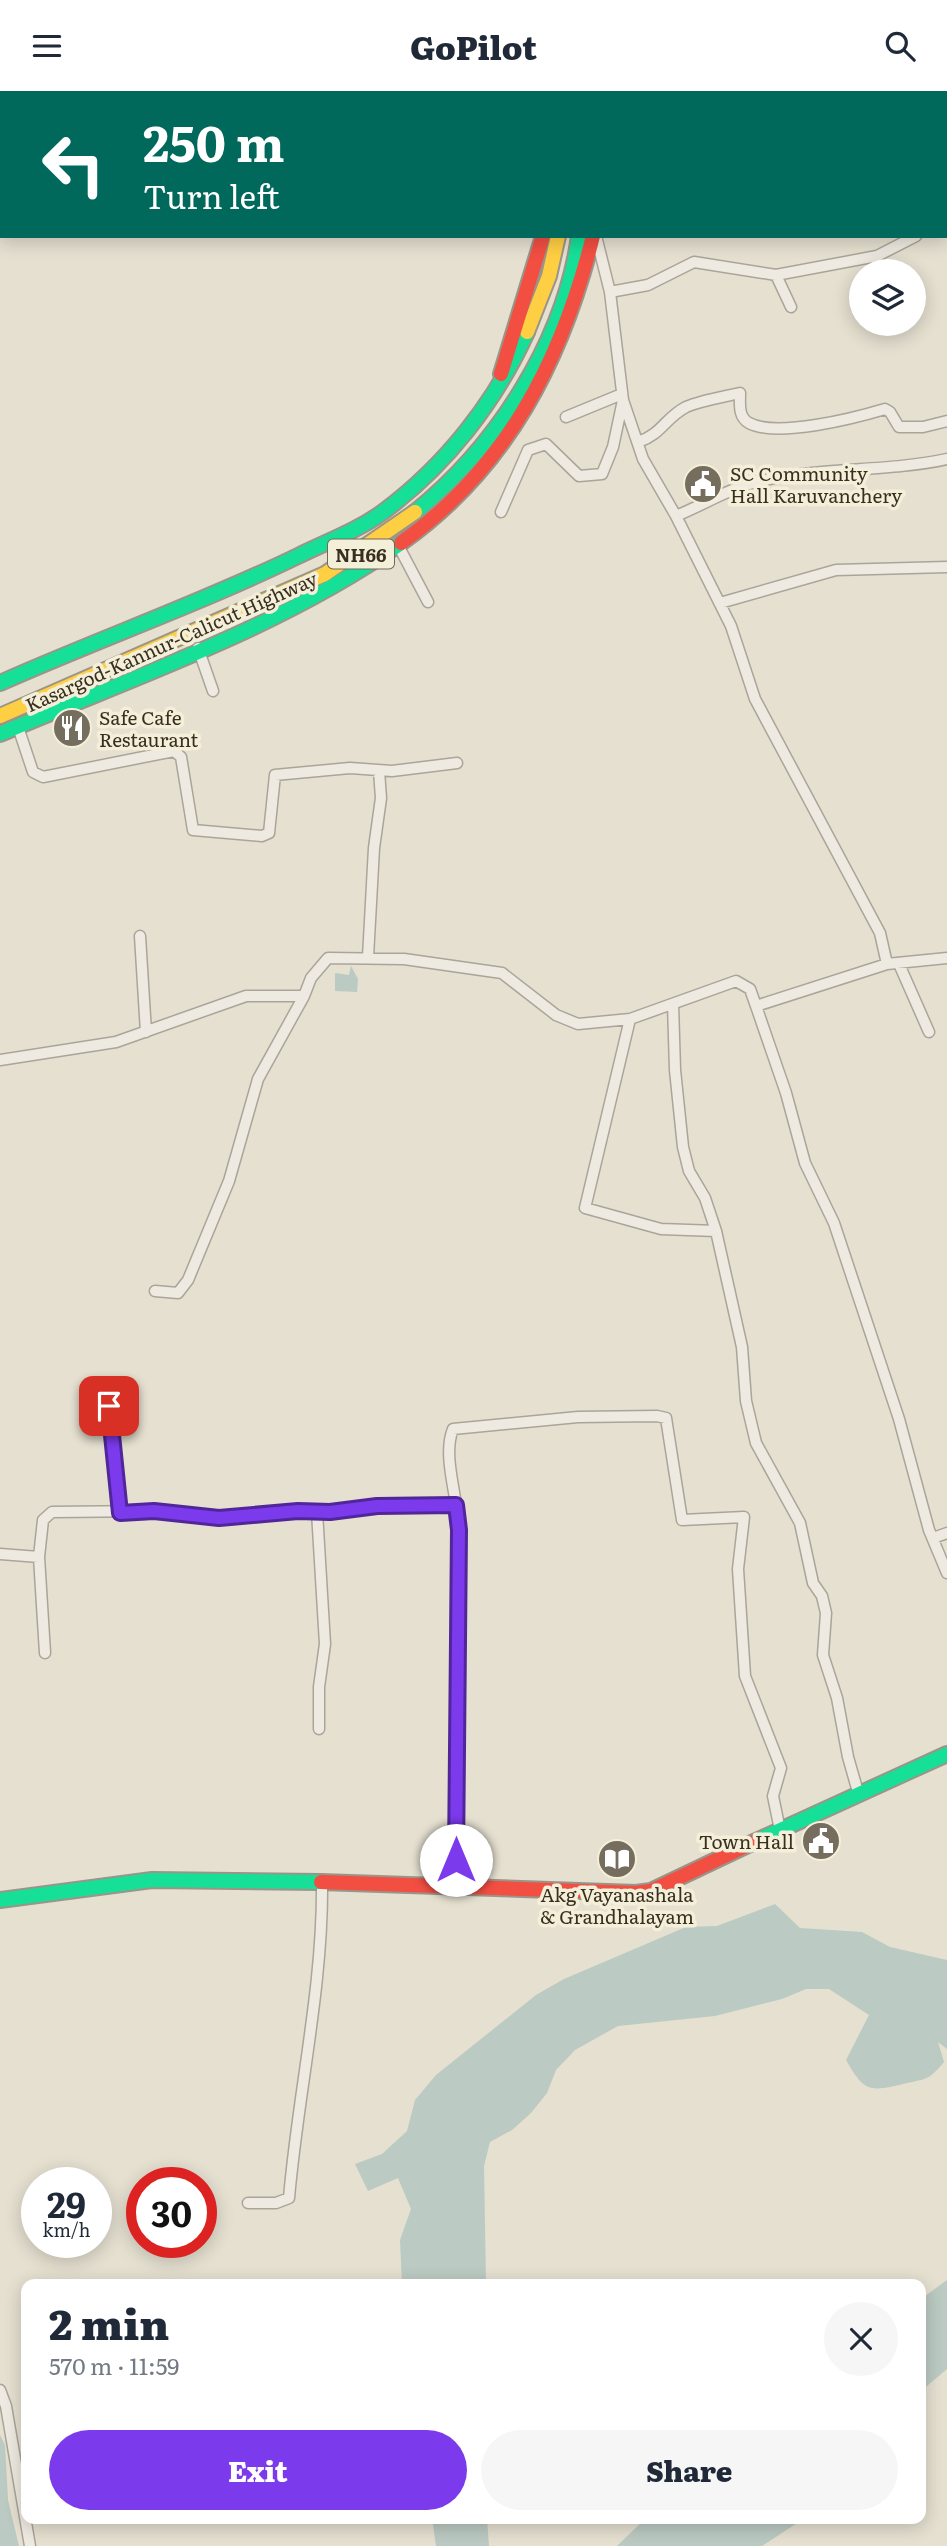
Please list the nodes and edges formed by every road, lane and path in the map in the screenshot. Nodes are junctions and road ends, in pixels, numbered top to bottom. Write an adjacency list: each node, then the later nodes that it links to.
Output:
1 (542, 238): 10 (main road)
2 (557, 238): 10 (main road, Kasargod-Kannur-Calicut Highway / NH66)
3 (579, 238): 25 (main road, Kasargod-Kannur-Calicut Highway / NH66)
4 (594, 238): 18 (main road)
5 (595, 238): 8 (street)
6 (912, 238): 7 (street)
7 (776, 275): 8 (street); 9 (street)
8 (610, 292): 11 (street)
9 (791, 307)
10 (499, 382): 23 (main road, Kasargod-Kannur-Calicut Highway / NH66)
11 (622, 397): 12 (street); 14 (street); 16 (street)
12 (566, 417)
13 (947, 421): 14 (street)
14 (638, 442): 17 (street)
15 (947, 459): 17 (street)
16 (501, 512)
17 (676, 516): 21 (street)
18 (399, 547): 20 (street); 22 (main road)
19 (947, 567): 21 (street)
20 (428, 602)
21 (720, 603): 33 (street)
22 (198, 648): 24 (street); 26 (main road)
23 (0, 683)
24 (213, 691)
25 (0, 716)
26 (18, 727): 27 (main road); 29 (street)
27 (0, 734)
28 (457, 763): 29 (street)
29 (379, 771): 31 (street)
30 (140, 936): 39 (street)
31 (368, 957): 35 (street); 38 (street)
32 (946, 960): 34 (street)
33 (887, 964): 34 (street); 37 (street)
34 (899, 964): 40 (street)
35 (304, 996): 39 (street); 43 (street)
36 (673, 1004): 37 (street); 38 (street); 42 (street)
37 (756, 1006): 49 (street)
38 (630, 1019): 42 (street)
39 (146, 1032): 41 (street)
40 (929, 1032)
41 (0, 1060)
42 (716, 1231): 56 (street)
43 (155, 1291)
44 (109, 1391): 47 (street)
45 (456, 1505): 46 (street); 57 (street); 59 (street)
46 (317, 1512): 47 (street); 54 (street)
47 (120, 1513): 51 (street)
48 (947, 1533): 49 (street)
49 (933, 1538): 52 (street)
50 (0, 1554): 51 (street)
51 (39, 1557): 53 (street)
52 (947, 1573)
53 (45, 1653)
54 (319, 1729)
55 (947, 1754): 56 (main road)
56 (858, 1792): 57 (main road)
57 (780, 1830): 59 (main road)
58 (322, 1883): 59 (main road); 60 (main road); 61 (street)
59 (456, 1886)
60 (0, 1900)
61 (248, 2203)
62 (0, 2390): 63 (street)
63 (21, 2494)
64 (26, 2524): 65 (street)
65 (30, 2546)

